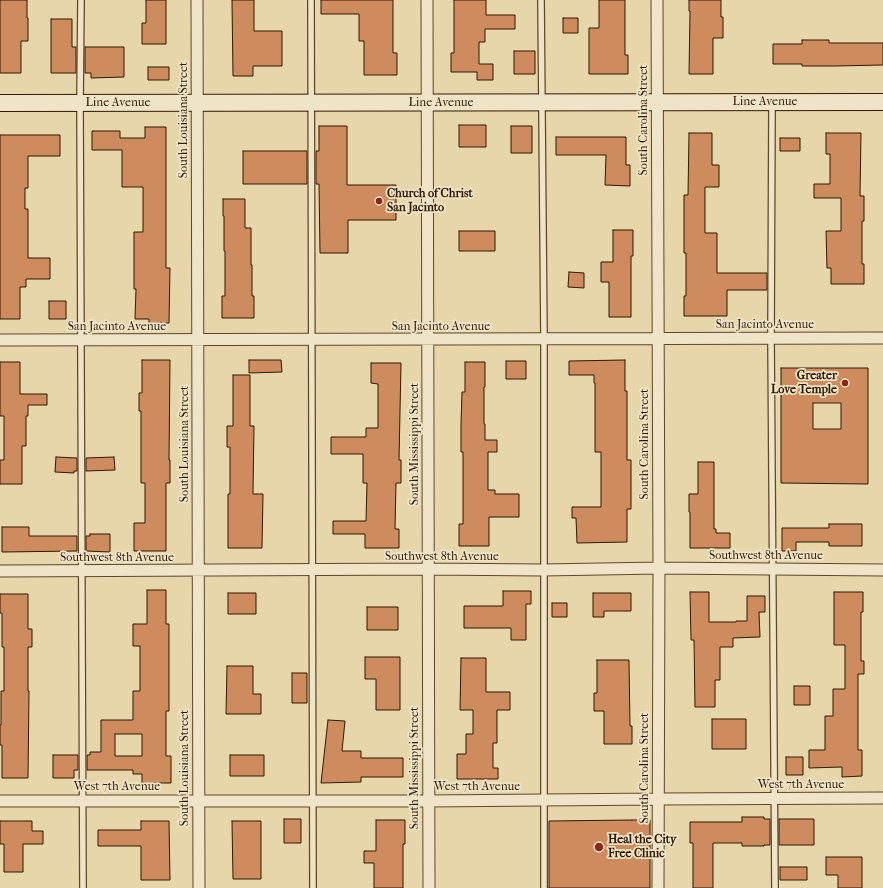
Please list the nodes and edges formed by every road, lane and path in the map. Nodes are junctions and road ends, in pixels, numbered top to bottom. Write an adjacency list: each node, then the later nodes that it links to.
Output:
1 (81, 0): 12 (lane)
2 (197, 0): 13 (street, South Louisiana Street)
3 (310, 0): 14 (lane)
4 (427, 0): 15 (street, South Mississippi Street)
5 (541, 0): 7 (lane)
6 (657, 0): 8 (street, South Carolina Street)
7 (542, 102): 8 (main road, Line Avenue); 15 (main road, Line Avenue); 18 (lane)
8 (657, 102): 9 (main road, Line Avenue); 19 (street, South Carolina Street)
9 (772, 102): 10 (main road, Line Avenue); 16 (lane)
10 (883, 102)
11 (0, 103): 12 (main road, Line Avenue)
12 (80, 103): 13 (main road, Line Avenue); 21 (lane)
13 (197, 103): 14 (main road, Line Avenue); 22 (street, South Louisiana Street)
14 (310, 103): 15 (main road, Line Avenue); 23 (lane)
15 (427, 103): 24 (street, South Mississippi Street)
16 (771, 338): 17 (street, San Jacinto Avenue); 19 (street, San Jacinto Avenue); 29 (lane)
17 (883, 338)
18 (544, 339): 19 (street, San Jacinto Avenue); 24 (street, San Jacinto Avenue); 28 (lane)
19 (658, 339): 25 (street, South Carolina Street)
20 (0, 340): 21 (street, San Jacinto Avenue)
21 (81, 340): 22 (street, San Jacinto Avenue); 32 (lane)
22 (197, 340): 23 (street, San Jacinto Avenue); 33 (street, South Louisiana Street)
23 (312, 340): 24 (street, San Jacinto Avenue); 27 (lane)
24 (427, 340): 26 (street, South Mississippi Street)
25 (659, 568): 28 (street, Southwest 8th Avenue); 29 (street, Southwest 8th Avenue); 34 (street, South Carolina Street)
26 (428, 569): 27 (street, Southwest 8th Avenue); 28 (street, Southwest 8th Avenue); 42 (street, South Mississippi Street)
27 (312, 570): 33 (street, Southwest 8th Avenue); 39 (lane)
28 (543, 570): 40 (lane)
29 (773, 570): 30 (street, Southwest 8th Avenue); 35 (lane)
30 (883, 570)
31 (0, 571): 32 (street, Southwest 8th Avenue)
32 (82, 571): 33 (street, Southwest 8th Avenue); 37 (lane)
33 (198, 571): 38 (street, South Louisiana Street)
34 (658, 798): 35 (street, West 7th Avenue); 40 (street, West 7th Avenue); 48 (street, South Carolina Street)
35 (774, 798): 36 (street, West 7th Avenue); 49 (lane)
36 (883, 798)
37 (83, 800): 38 (street, West 7th Avenue); 41 (street, West 7th Avenue); 43 (lane)
38 (198, 800): 39 (street, West 7th Avenue); 44 (street, South Louisiana Street)
39 (313, 800): 42 (street, West 7th Avenue); 45 (lane)
40 (544, 800): 42 (street, West 7th Avenue); 47 (lane)
41 (0, 801)
42 (428, 801): 46 (street, South Mississippi Street)
43 (83, 888)
44 (199, 888)
45 (313, 888)
46 (428, 888)
47 (544, 888)
48 (658, 888)
49 (775, 888)

